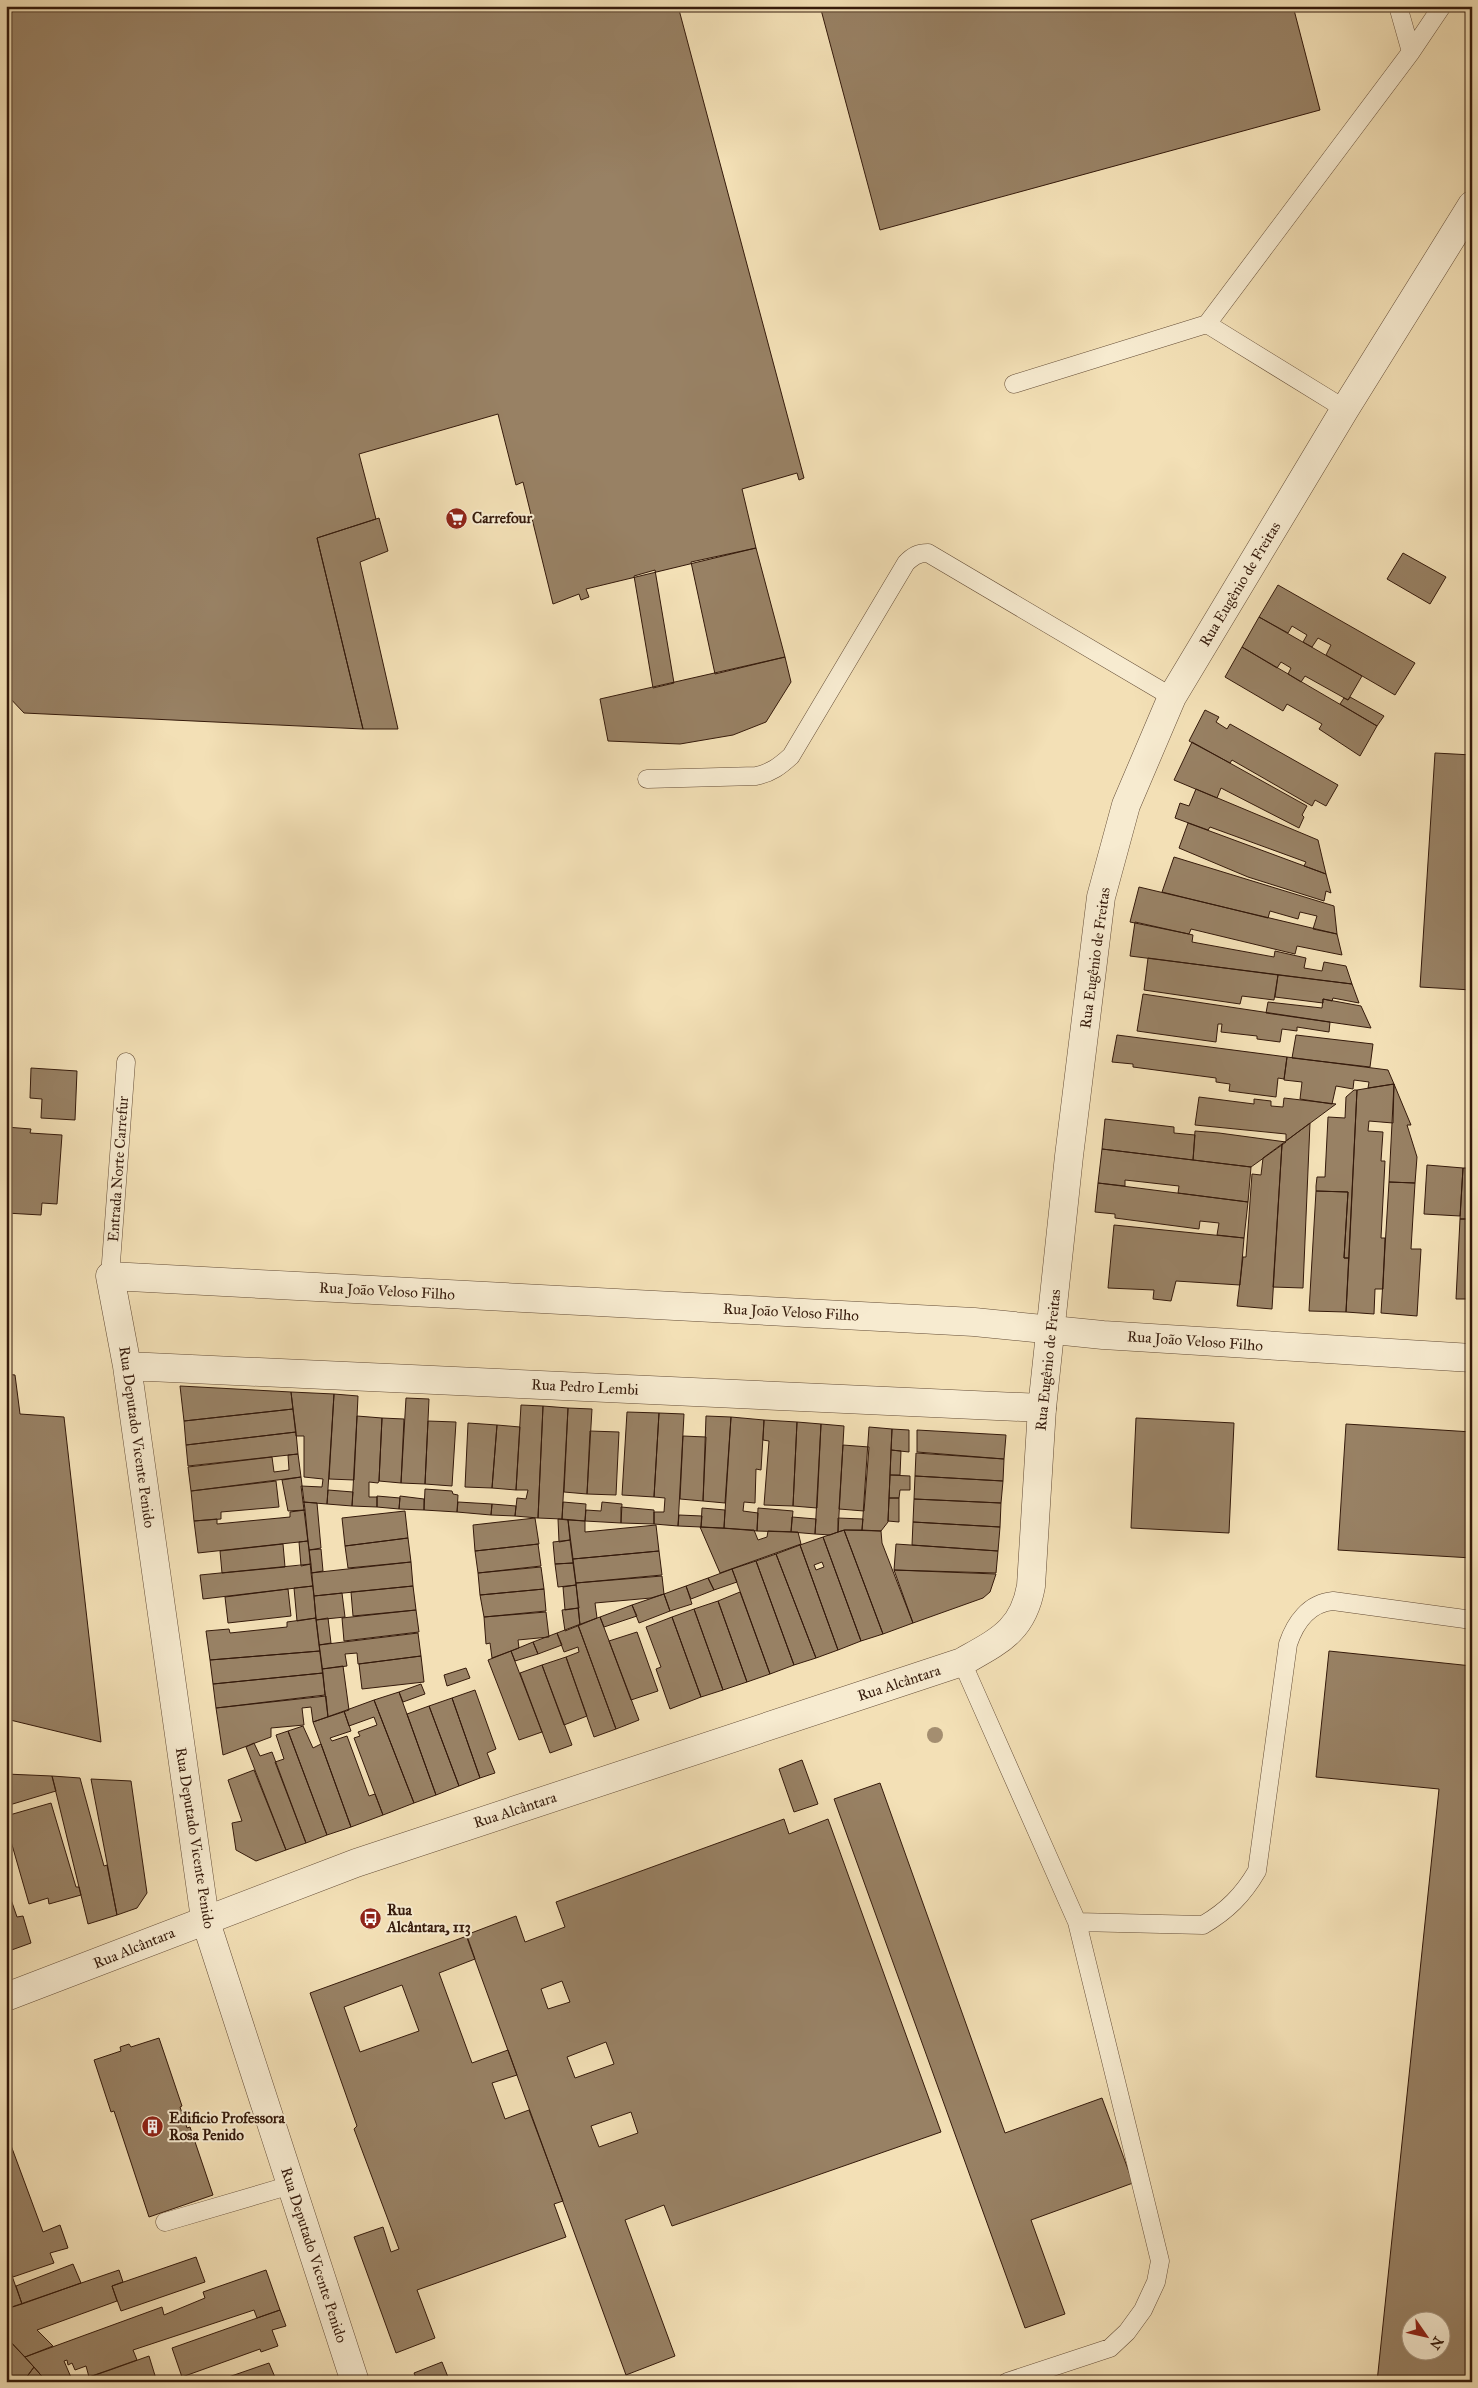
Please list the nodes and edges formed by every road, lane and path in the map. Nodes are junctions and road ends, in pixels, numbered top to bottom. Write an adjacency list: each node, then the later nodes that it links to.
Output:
1 (1398, 6): 3 (lane)
2 (1442, 6): 3 (lane)
3 (1411, 52): 5 (lane)
4 (1472, 205): 7 (street, Rua Eugênio de Freitas)
5 (1208, 324): 6 (lane); 7 (lane)
6 (1014, 384)
7 (1345, 409): 8 (street, Rua Eugênio de Freitas)
8 (1172, 697): 9 (lane); 12 (street, Rua Eugênio de Freitas)
9 (647, 779)
10 (126, 1062): 11 (lane, Entrada Norte Carrefur)
11 (110, 1276): 12 (street, Rua João Veloso Filho); 14 (street, Rua Deputado Vicente Penido)
12 (1051, 1330): 13 (street, Rua João Veloso Filho); 15 (street, Rua Eugênio de Freitas)
13 (1472, 1358)
14 (127, 1366): 15 (street, Rua Pedro Lembi); 19 (street, Rua Deputado Vicente Penido)
15 (1042, 1408): 17 (street, Rua Eugênio de Freitas)
16 (1472, 1620): 20 (lane)
17 (1019, 1622): 18 (street, Rua Alcântara)
18 (962, 1662): 19 (street, Rua Alcântara); 20 (lane)
19 (205, 1919): 21 (street, Rua Alcântara); 22 (street, Rua Deputado Vicente Penido)
20 (1077, 1922): 25 (lane)
21 (6, 1997)
22 (291, 2185): 23 (lane); 24 (street, Rua Deputado Vicente Penido)
23 (165, 2222)
24 (355, 2382)
25 (1007, 2382)

